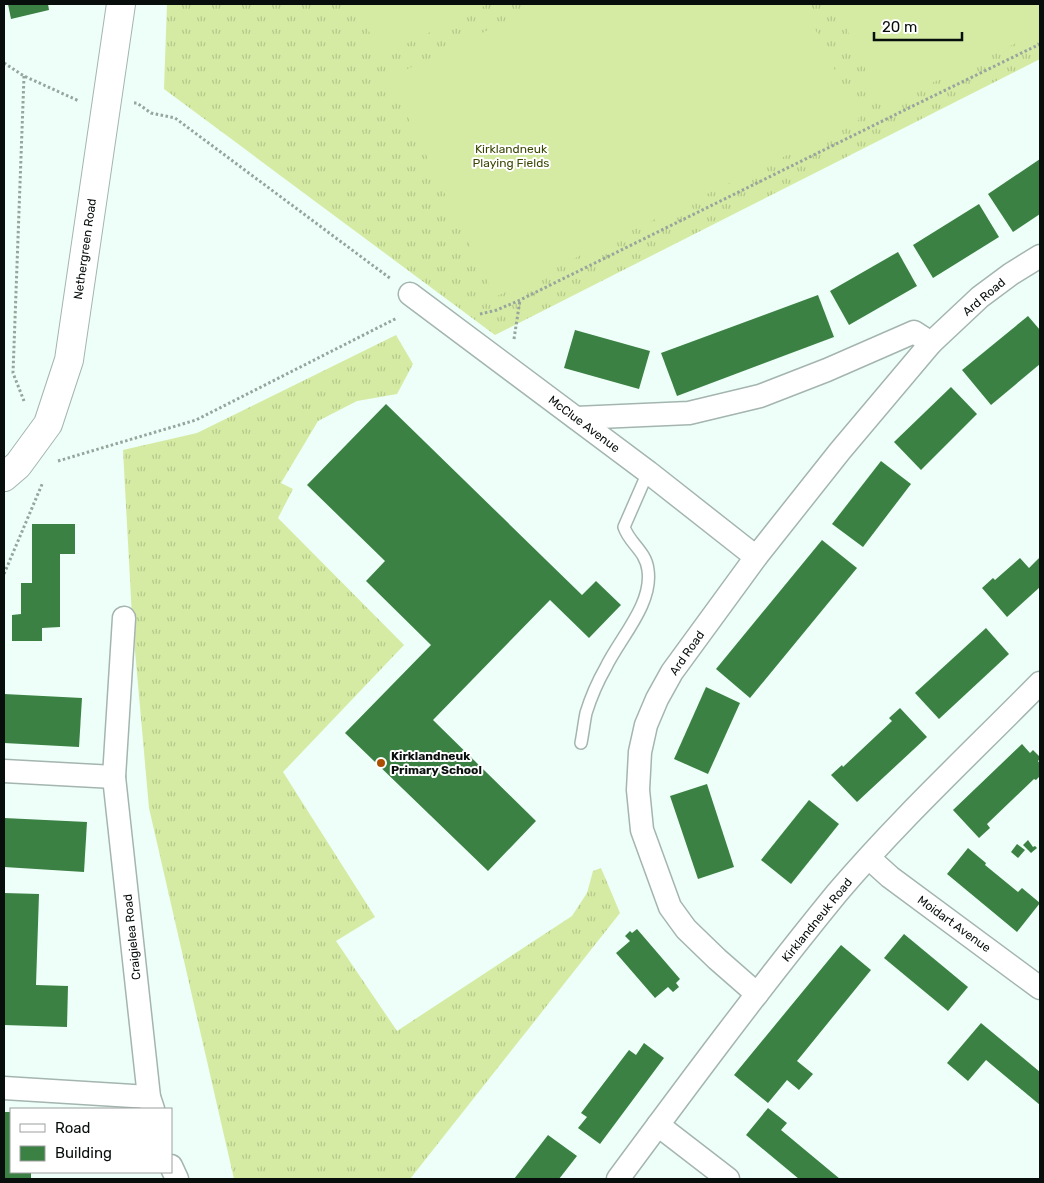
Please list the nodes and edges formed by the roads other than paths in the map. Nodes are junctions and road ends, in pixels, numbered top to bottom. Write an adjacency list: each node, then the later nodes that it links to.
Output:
1 (121, 4): 7 (street, Nethergreen Road)
2 (1040, 256): 4 (street, Ard Road)
3 (417, 299): 5 (street, McClue Avenue)
4 (931, 343): 5 (street); 8 (street, Ard Road)
5 (576, 418): 6 (street, McClue Avenue)
6 (648, 472): 8 (street, McClue Avenue); 11 (lane)
7 (4, 477)
8 (756, 557): 16 (street, Ard Road)
9 (124, 618): 13 (street, Craigielea Road)
10 (1040, 683): 14 (street, Kirklandneuk Road)
11 (581, 743)
12 (4, 771): 13 (street)
13 (114, 777): 18 (street, Craigielea Road)
14 (869, 858): 15 (street, Moidart Avenue); 16 (street, Kirklandneuk Road)
15 (1040, 988)
16 (757, 994): 19 (street, Kirklandneuk Road)
17 (4, 1088): 18 (street, Craigielea Road)
18 (151, 1103)
19 (658, 1125): 20 (street, Kirklandneuk Road); 21 (street)
20 (618, 1179)
21 (728, 1179)

